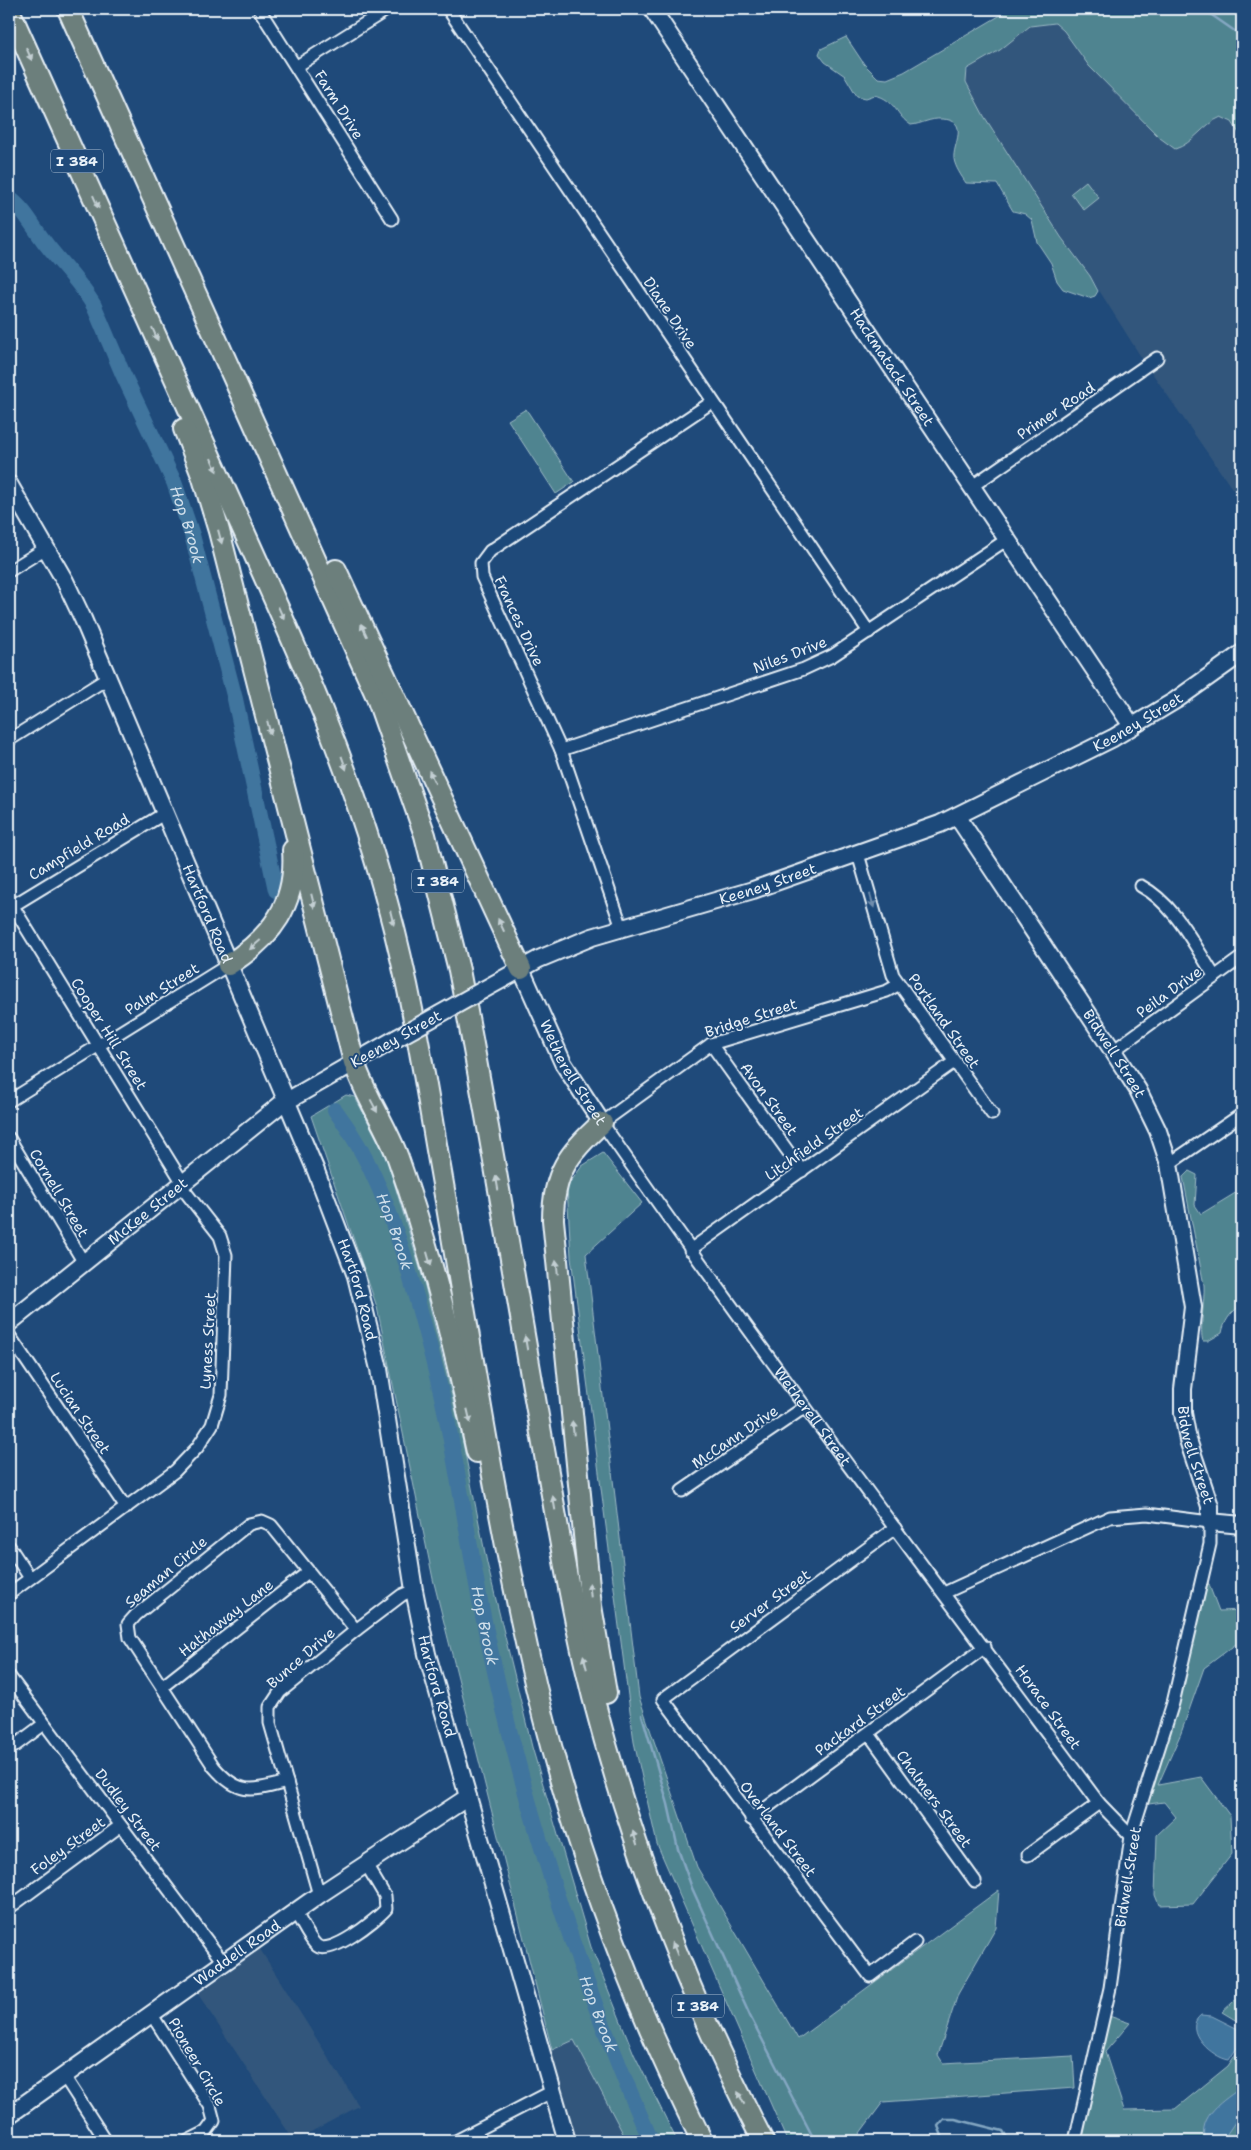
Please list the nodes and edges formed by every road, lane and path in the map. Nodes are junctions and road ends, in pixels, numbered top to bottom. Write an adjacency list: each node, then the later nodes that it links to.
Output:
1 (68, 9): 12 (highway, I 384)
2 (259, 9): 7 (street, Farm Drive)
3 (388, 9): 7 (street)
4 (448, 9): 11 (street, Diane Drive)
5 (652, 9): 14 (main road, Hackmatack Street)
6 (9, 10): 9 (highway, I 384, one-way to 9)
7 (297, 66): 8 (street, Farm Drive)
8 (392, 218)
9 (166, 357): 24 (highway, one-way to 24); 61 (highway, I 384, one-way to 61)
10 (1157, 358): 14 (street, Primer Road)
11 (712, 402): 18 (street, Diane Drive); 23 (street, Frances Drive)
12 (257, 428): 33 (highway, one-way to 12); 78 (highway, I 384, one-way to 12)
13 (9, 484): 16 (main road, Hartford Road)
14 (971, 488): 15 (main road, Hackmatack Street)
15 (1006, 540): 18 (street, Niles Drive); 21 (main road, Hackmatack Street)
16 (46, 548): 17 (street); 20 (main road, Hartford Road)
17 (9, 570)
18 (869, 632): 23 (street, Niles Drive)
19 (1242, 653): 21 (main road, Keeney Street)
20 (108, 678): 22 (street); 25 (main road, Hartford Road)
21 (1132, 726): 26 (main road, Keeney Street)
22 (9, 740)
23 (561, 750): 30 (street, Frances Drive)
24 (284, 786): 32 (highway, one-way to 32); 39 (highway, one-way to 39)
25 (165, 813): 29 (street, Campfield Road); 32 (main road, Hartford Road)
26 (957, 816): 27 (main road, Keeney Street); 38 (main road, Bidwell Street)
27 (858, 854): 30 (main road, Keeney Street); 35 (street, Portland Street, one-way to 35)
28 (1141, 886): 34 (street)
29 (10, 905): 37 (street, Cooper Hill Street)
30 (622, 928): 33 (main road, Keeney Street)
31 (1242, 957): 34 (street, Peila Drive)
32 (228, 965): 37 (street, Palm Street); 42 (main road, Hartford Road)
33 (521, 969): 39 (main road, Keeney Street, bridge); 45 (main road, Wetherell Street)
34 (1215, 977): 38 (street, Peila Drive)
35 (898, 985): 36 (street, Bridge Street); 40 (street, Portland Street)
36 (711, 1044): 45 (street, Bridge Street); 48 (street, Avon Street)
37 (99, 1045): 41 (street, Palm Street); 49 (street, Cooper Hill Street)
38 (1113, 1051): 47 (main road, Bidwell Street)
39 (354, 1062): 42 (main road, Keeney Street); 61 (highway, one-way to 61)
40 (954, 1062): 43 (street, Portland Street); 48 (street, Litchfield Street)
41 (9, 1101)
42 (286, 1101): 49 (main road, McKee Street); 64 (main road, Hartford Road)
43 (992, 1114)
44 (1242, 1114): 47 (street)
45 (602, 1123): 50 (street, Wetherell Street); 78 (highway, one-way to 45)
46 (9, 1138): 51 (street, Cornell Street)
47 (1169, 1164): 57 (main road, Bidwell Street)
48 (802, 1171): 50 (street, Litchfield Street)
49 (182, 1184): 51 (main road, McKee Street); 56 (street, Lyness Street)
50 (690, 1250): 54 (street, Wetherell Street)
51 (84, 1263): 52 (main road, McKee Street)
52 (9, 1324)
53 (9, 1335): 56 (street, Lucian Street)
54 (805, 1407): 55 (street, McCann Drive); 59 (street, Wetherell Street)
55 (682, 1491)
56 (126, 1508): 63 (street, Lyness Street)
57 (1210, 1522): 58 (main road); 65 (street); 81 (street, Bidwell Street)
58 (1242, 1525)
59 (895, 1528): 65 (street, Wetherell Street); 71 (street, Server Street)
60 (9, 1546): 63 (street)
61 (510, 1561): 98 (highway, I 384)
62 (308, 1572): 67 (street, Seaman Circle); 70 (street, Hathaway Lane); 70 (street, Seaman Circle)
63 (30, 1578): 66 (street, Lyness Street)
64 (414, 1590): 67 (street, Bunce Drive); 76 (main road, Hartford Road)
65 (944, 1593): 68 (street, Horace Street)
66 (9, 1594)
67 (356, 1630): 75 (street, Bunce Drive)
68 (984, 1647): 73 (street, Packard Street); 77 (street, Horace Street)
69 (9, 1676): 72 (street, Dudley Street)
70 (162, 1687): 75 (street, Seaman Circle)
71 (663, 1699): 79 (street, Overland Street)
72 (44, 1724): 74 (street); 80 (street, Dudley Street)
73 (869, 1734): 79 (street, Packard Street); 84 (street, Chalmers Street)
74 (9, 1750)
75 (287, 1782): 85 (street, Bunce Drive)
76 (468, 1797): 83 (main road, Waddell Road); 92 (main road, Hartford Road)
77 (1099, 1803): 81 (street, Horace Street); 82 (street)
78 (626, 1811): 99 (highway, I 384, one-way to 78)
79 (752, 1819): 88 (street, Overland Street)
80 (120, 1826): 86 (street, Foley Street); 89 (street, Dudley Street)
81 (1131, 1836): 100 (street, Bidwell Street)
82 (1028, 1855)
83 (366, 1864): 85 (main road, Waddell Road); 87 (street)
84 (976, 1881)
85 (319, 1895): 87 (main road, Waddell Road)
86 (9, 1908)
87 (295, 1912): 89 (main road, Waddell Road)
88 (915, 1942)
89 (223, 1962): 90 (main road, Waddell Road)
90 (152, 2015): 91 (main road, Waddell Road); 95 (street, Pioneer Circle)
91 (64, 2076): 93 (main road, Waddell Road); 94 (street)
92 (553, 2091): 96 (street); 97 (main road, Hartford Road)
93 (9, 2115)
94 (106, 2141)
95 (188, 2141)
96 (456, 2141)
97 (567, 2141)
98 (702, 2141)
99 (763, 2141)
100 (1075, 2141)

